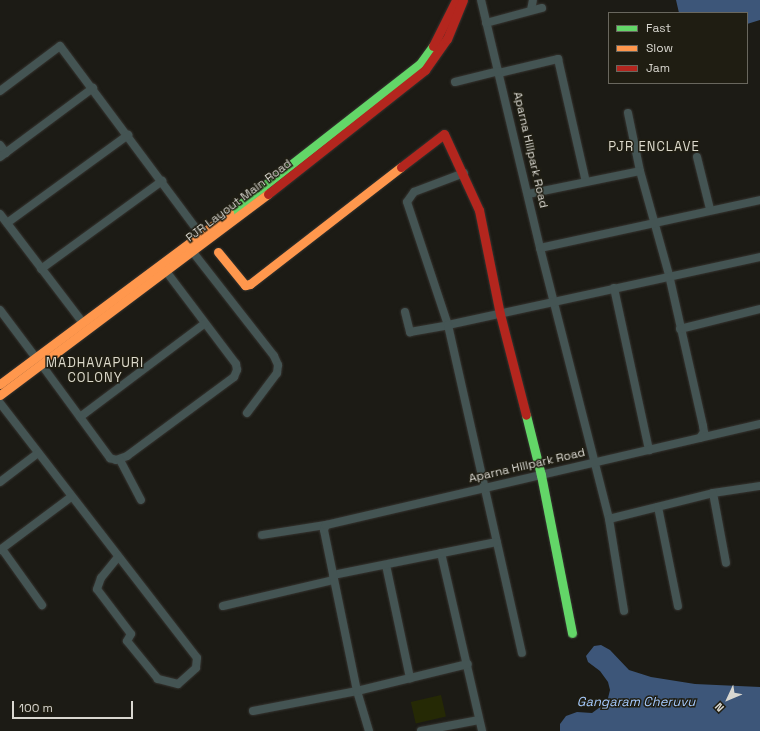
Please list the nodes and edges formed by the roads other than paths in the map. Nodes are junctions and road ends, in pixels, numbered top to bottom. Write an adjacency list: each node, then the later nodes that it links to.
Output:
1 (456, 0): 27 (street)
2 (463, 0): 27 (street, PJR Layout Main Road)
3 (481, 0): 7 (street, Aparna Hillpark Road)
4 (533, 0): 6 (street)
5 (542, 8): 6 (street)
6 (531, 10): 7 (street)
7 (486, 23): 8 (street, Aparna Hillpark Road)
8 (499, 72): 9 (street); 20 (street); 21 (street, Aparna Hillpark Road)
9 (455, 82)
10 (93, 88): 11 (street); 13 (street); 15 (street)
11 (0, 91)
12 (628, 113): 17 (street)
13 (128, 135): 19 (street); 25 (street)
14 (0, 145): 15 (street)
15 (3, 155)
16 (697, 157): 23 (street)
17 (640, 171): 20 (street); 26 (street)
18 (464, 173): 30 (street); 40 (street); 43 (street)
19 (162, 181): 27 (street); 32 (street)
20 (586, 182): 21 (street)
21 (528, 194): 28 (street, Aparna Hillpark Road)
22 (760, 200): 23 (street)
23 (710, 209): 26 (street)
24 (0, 214): 25 (street)
25 (7, 223): 32 (street)
26 (654, 223): 28 (street); 34 (street)
27 (202, 238): 29 (street, PJR Layout Main Road); 41 (street)
28 (540, 248): 36 (street, Aparna Hillpark Road)
29 (192, 251): 33 (street, PJR Layout Main Road); 50 (street)
30 (218, 252)
31 (760, 256): 34 (street)
32 (42, 269): 41 (street)
33 (166, 271): 42 (street); 45 (street, PJR Layout Main Road)
34 (669, 275): 35 (street); 44 (street)
35 (614, 288): 36 (street); 54 (street)
36 (554, 301): 40 (street); 57 (street, Aparna Hillpark Road)
37 (760, 309): 44 (street)
38 (0, 310): 45 (street)
39 (405, 312): 43 (street)
40 (500, 314): 43 (street); 58 (street)
41 (83, 323): 45 (street)
42 (205, 323): 51 (street); 56 (street)
43 (448, 325): 61 (street)
44 (680, 329): 53 (street)
45 (38, 361): 46 (street, PJR Layout Main Road); 51 (street)
46 (21, 374): 47 (street); 48 (street, PJR Layout Main Road)
47 (0, 384)
48 (0, 394)
49 (0, 403): 55 (street)
50 (247, 413)
51 (80, 417): 56 (street)
52 (760, 424): 53 (street)
53 (700, 438): 54 (street)
54 (649, 450): 57 (street)
55 (38, 453): 59 (street); 63 (street)
56 (120, 460): 64 (street)
57 (594, 463): 58 (street, Aparna Hillpark Road); 66 (street)
58 (540, 475): 61 (street, Aparna Hillpark Road); 80 (street)
59 (0, 482)
60 (760, 486): 62 (street)
61 (486, 488): 67 (street, Aparna Hillpark Road); 69 (street)
62 (712, 493): 65 (street); 73 (street)
63 (71, 496): 70 (street); 72 (street)
64 (141, 500)
65 (658, 507): 66 (street); 78 (street)
66 (609, 519): 79 (street)
67 (326, 525): 68 (street, Aparna Hillpark Road); 75 (street)
68 (262, 535)
69 (497, 542): 71 (street); 81 (street)
70 (1, 549): 76 (street)
71 (441, 554): 74 (street); 82 (street)
72 (118, 557): 72 (street)
73 (726, 563)
74 (386, 565): 75 (street); 83 (street)
75 (334, 578): 77 (street); 84 (street)
76 (42, 605)
77 (223, 606)
78 (678, 606)
79 (624, 611)
80 (572, 633)
81 (522, 653)
82 (468, 664): 83 (street); 86 (street)
83 (410, 678): 84 (street)
84 (357, 691): 85 (street); 87 (street)
85 (253, 711)
86 (479, 720): 88 (street); 89 (street)
87 (369, 731)
88 (421, 731)
89 (482, 731)

